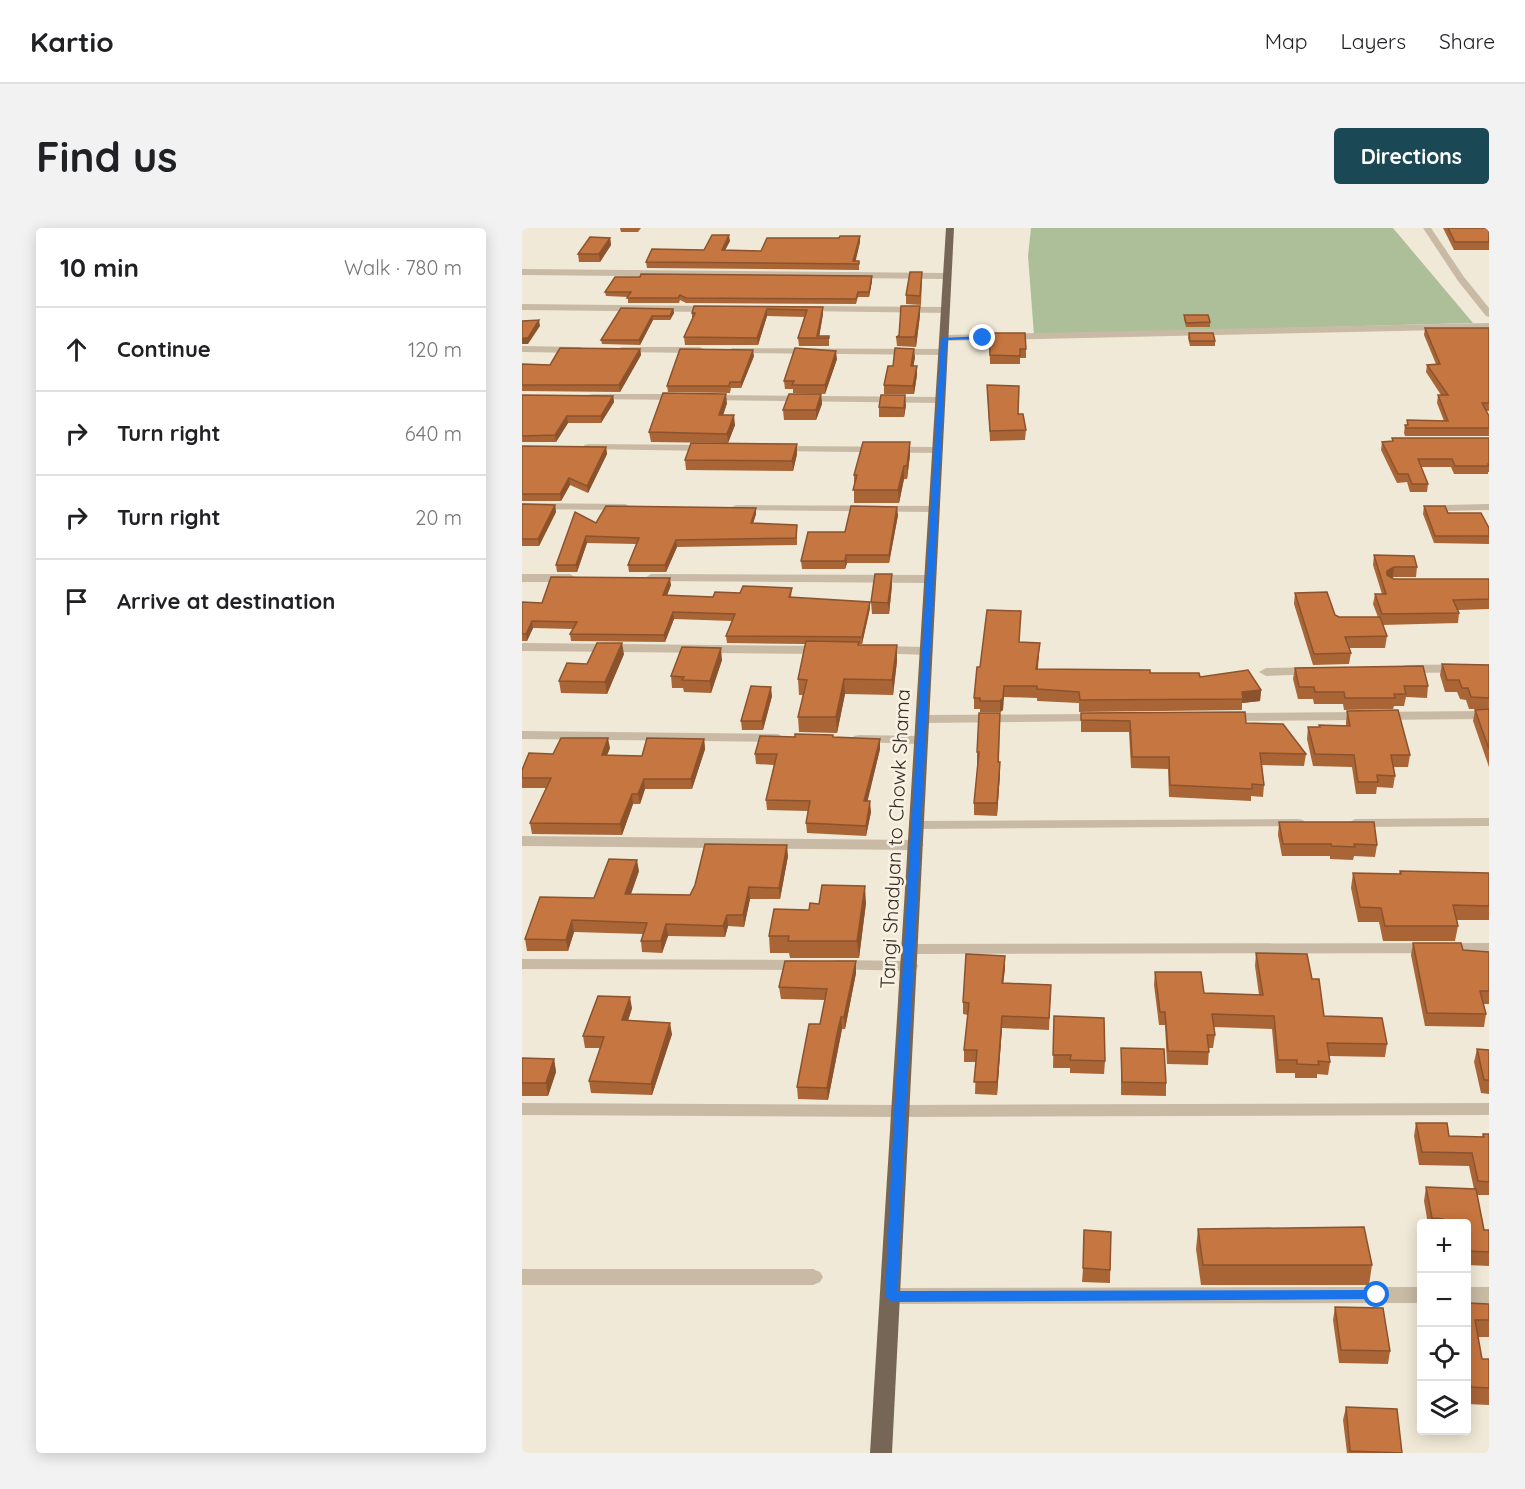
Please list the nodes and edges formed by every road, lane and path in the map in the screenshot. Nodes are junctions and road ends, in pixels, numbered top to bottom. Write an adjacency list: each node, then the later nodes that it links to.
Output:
1 (950, 228): 4 (main road, Tangi Shadyan to Chowk Shama)
2 (1427, 228): 9 (street)
3 (522, 272): 4 (street)
4 (947, 276): 8 (main road, Tangi Shadyan to Chowk Shama)
5 (522, 307): 6 (street)
6 (722, 309)
7 (792, 309): 8 (street)
8 (945, 310): 11 (main road, Tangi Shadyan to Chowk Shama)
9 (1489, 314)
10 (1489, 326): 11 (street)
11 (943, 345): 16 (street); 18 (main road, Tangi Shadyan to Chowk Shama)
12 (522, 349): 13 (street)
13 (592, 350)
14 (616, 350): 15 (street)
15 (709, 350)
16 (721, 351)
17 (582, 396): 18 (street)
18 (940, 400): 22 (main road, Tangi Shadyan to Chowk Shama)
19 (581, 447): 20 (street)
20 (724, 448)
21 (759, 448): 22 (street)
22 (938, 450): 28 (main road, Tangi Shadyan to Chowk Shama)
23 (522, 506): 24 (street)
24 (640, 507)
25 (1444, 507): 26 (street)
26 (1489, 507)
27 (722, 508): 28 (street)
28 (934, 509): 32 (main road, Tangi Shadyan to Chowk Shama)
29 (522, 578): 30 (street)
30 (580, 578)
31 (639, 578): 32 (street)
32 (930, 579): 36 (main road, Tangi Shadyan to Chowk Shama)
33 (522, 647): 34 (street)
34 (843, 650)
35 (867, 650): 36 (street)
36 (927, 651): 44 (main road, Tangi Shadyan to Chowk Shama)
37 (1489, 668): 38 (street)
38 (1395, 669)
39 (1324, 670): 40 (street)
40 (1266, 672)
41 (1489, 715): 42 (street)
42 (1214, 717)
43 (1118, 718): 44 (street)
44 (923, 719): 48 (main road, Tangi Shadyan to Chowk Shama)
45 (522, 735): 46 (street)
46 (793, 738)
47 (840, 739): 48 (street)
48 (922, 740): 52 (main road, Tangi Shadyan to Chowk Shama)
49 (1489, 822): 51 (street)
50 (1310, 823): 52 (street)
51 (1334, 823)
52 (917, 825): 54 (main road, Tangi Shadyan to Chowk Shama)
53 (522, 841): 54 (street)
54 (916, 845): 56 (main road, Tangi Shadyan to Chowk Shama)
55 (1489, 948): 56 (street)
56 (910, 957): 57 (street); 60 (main road, Tangi Shadyan to Chowk Shama)
57 (522, 964)
58 (522, 1109): 60 (street)
59 (1489, 1109): 60 (street)
60 (900, 1112): 66 (main road, Tangi Shadyan to Chowk Shama)
61 (522, 1277): 62 (street)
62 (813, 1277)
63 (1417, 1295): 66 (street)
64 (1471, 1295): 65 (street)
65 (1489, 1295)
66 (892, 1296): 67 (main road, Tangi Shadyan to Chowk Shama)
67 (881, 1453)

